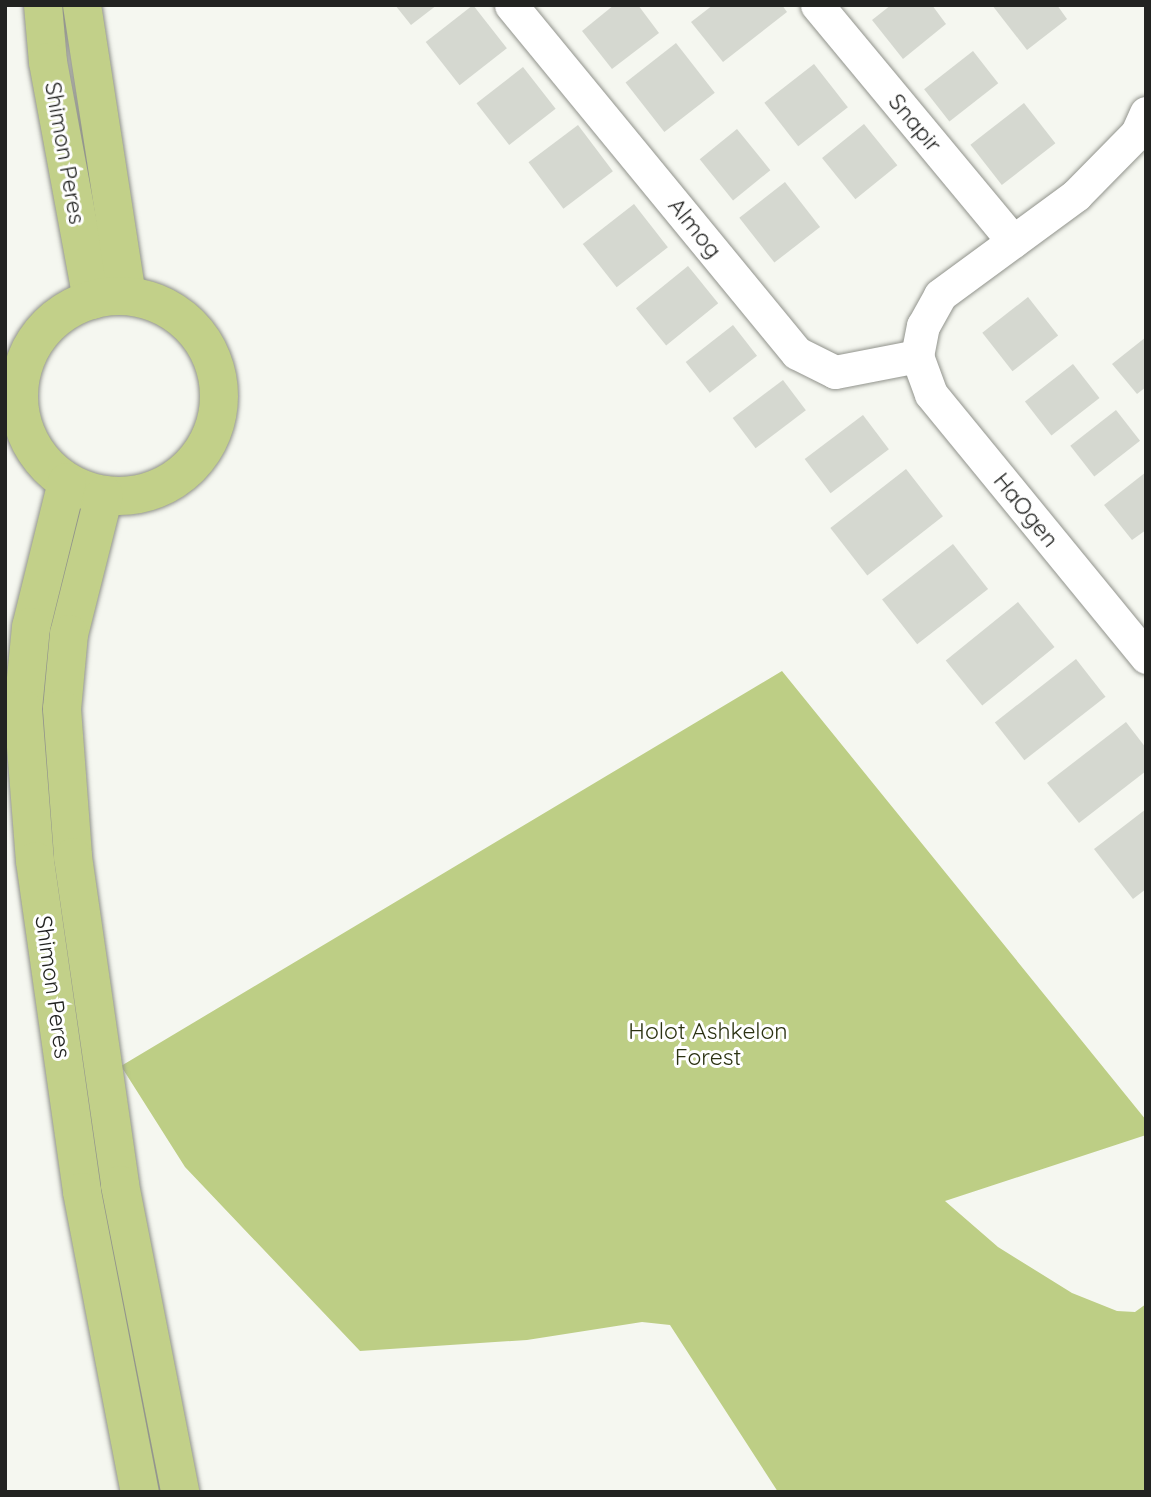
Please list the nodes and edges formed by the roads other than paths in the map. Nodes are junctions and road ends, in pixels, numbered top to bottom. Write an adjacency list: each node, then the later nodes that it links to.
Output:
1 (43, 5): 7 (main road, Shimon Peres)
2 (82, 5): 7 (main road, Shimon Peres)
3 (512, 5): 8 (street, Almog)
4 (817, 5): 6 (street, Snapir)
5 (1146, 113): 6 (street)
6 (1013, 241): 8 (street)
7 (109, 298): 9 (main road); 10 (main road)
8 (917, 356): 11 (street, HaOgen)
9 (66, 482): 10 (main road); 12 (main road, Shimon Peres)
10 (104, 495): 13 (main road, Shimon Peres)
11 (1146, 657)
12 (140, 1492)
13 (180, 1492)

